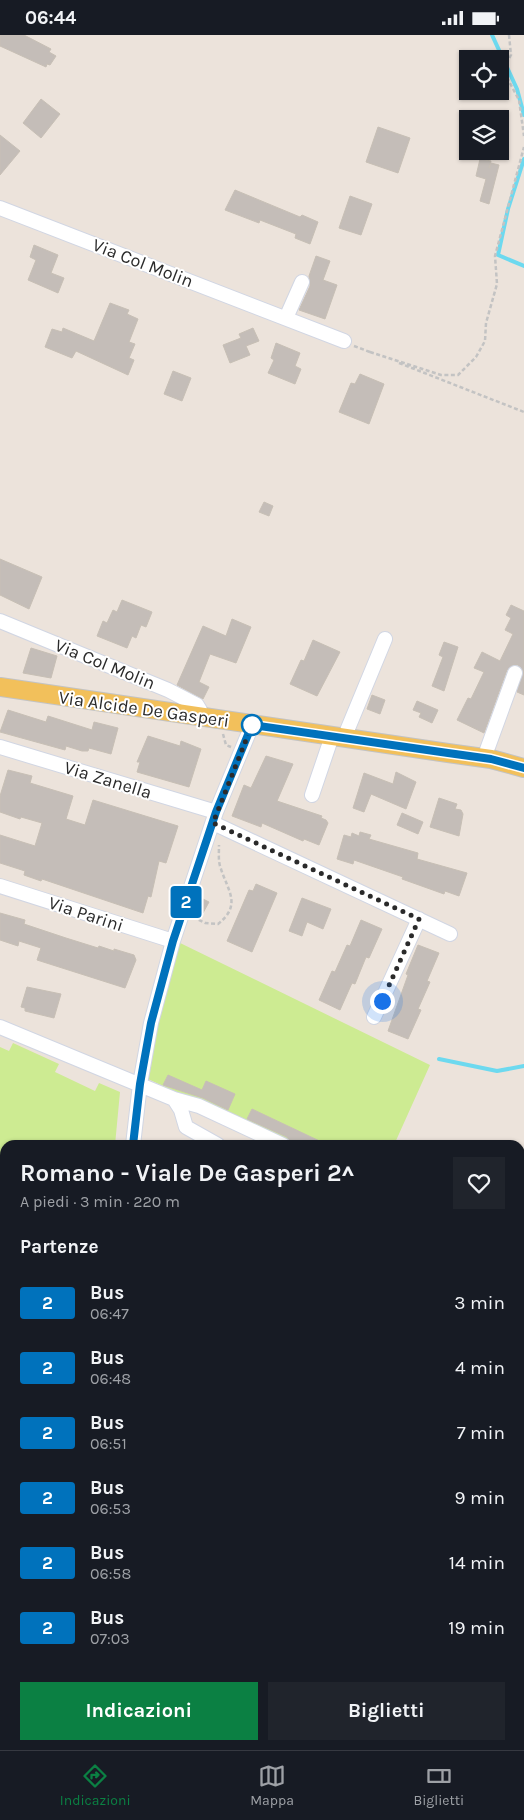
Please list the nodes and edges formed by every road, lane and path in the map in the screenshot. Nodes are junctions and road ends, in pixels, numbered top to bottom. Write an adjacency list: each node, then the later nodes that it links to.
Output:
1 (508, 35): 2 (path)
2 (524, 136)
3 (524, 147): 8 (path)
4 (0, 208): 6 (street, Via Col Molin)
5 (302, 282): 6 (street)
6 (286, 319): 7 (street, Via Col Molin)
7 (344, 341): 8 (path)
8 (370, 352): 9 (path)
9 (524, 412)
10 (0, 621): 14 (street, Via Col Molin)
11 (385, 639): 16 (street)
12 (515, 673): 18 (street)
13 (0, 687): 14 (main road, Via Alcide De Gasperi)
14 (200, 716): 15 (main road, Via Alcide De Gasperi)
15 (252, 725): 16 (main road, Via Alcide De Gasperi); 21 (street)
16 (338, 737): 18 (main road, Via Alcide De Gasperi); 20 (street)
17 (0, 747): 21 (street, Via Zanella)
18 (484, 758): 19 (main road, Via Alcide De Gasperi)
19 (524, 768)
20 (312, 795)
21 (218, 822): 23 (street); 23 (path); 24 (street, Via Zanella)
22 (0, 886): 26 (street, Via Parini)
23 (183, 911): 26 (street)
24 (419, 919): 25 (street, Via Zanella); 27 (street)
25 (450, 933)
26 (173, 941): 29 (street)
27 (374, 1017)
28 (0, 1027): 29 (street)
29 (140, 1084): 30 (street); 33 (street)
30 (174, 1099): 31 (street); 32 (street)
31 (199, 1106): 32 (street); 35 (street)
32 (184, 1118): 34 (street)
33 (134, 1140)
34 (208, 1140)
35 (272, 1140)

